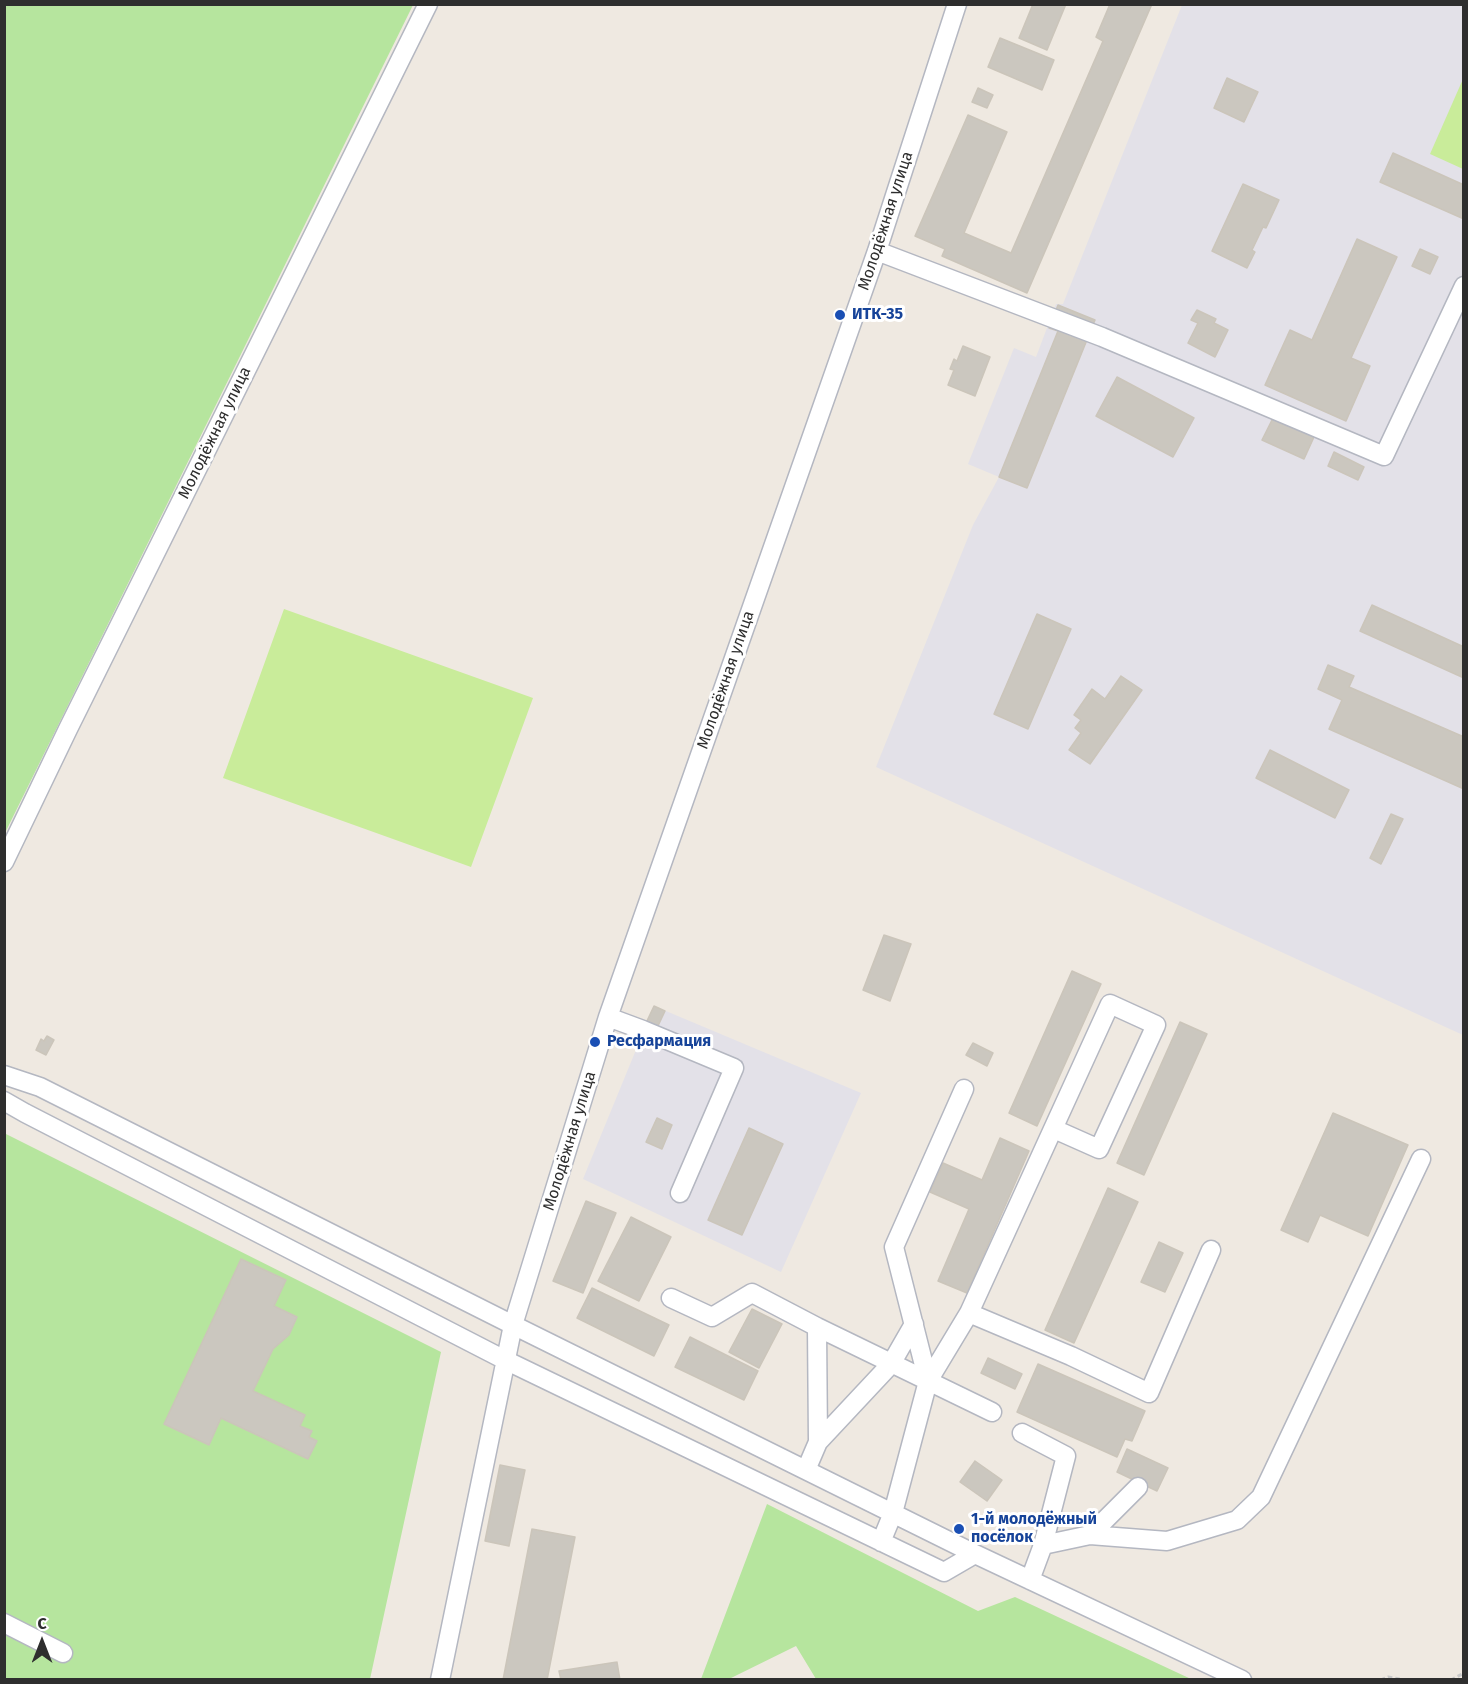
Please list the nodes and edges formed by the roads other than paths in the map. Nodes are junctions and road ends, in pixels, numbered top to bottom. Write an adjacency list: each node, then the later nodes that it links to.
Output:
1 (428, 4): 5 (street, Молодёжная улица)
2 (957, 4): 3 (street, Молодёжная улица)
3 (877, 251): 4 (street); 6 (street, Молодёжная улица)
4 (1463, 290)
5 (4, 862)
6 (608, 1017): 14 (street); 19 (street, Молодёжная улица)
7 (4, 1075): 8 (street)
8 (40, 1087): 11 (street); 19 (street)
9 (964, 1089): 18 (street)
10 (4, 1101): 11 (street)
11 (25, 1113): 21 (street)
12 (1054, 1129): 12 (street); 17 (street)
13 (1421, 1159): 30 (street)
14 (680, 1193)
15 (1211, 1250): 17 (street)
16 (671, 1298): 20 (street)
17 (969, 1313): 23 (street)
18 (914, 1323): 22 (street); 23 (street)
19 (513, 1325): 21 (street, Молодёжная улица); 27 (street)
20 (817, 1327): 22 (street); 26 (street)
21 (505, 1359): 31 (street); 37 (street, Молодёжная улица)
22 (891, 1364): 23 (street); 26 (street)
23 (928, 1381): 24 (street); 29 (street)
24 (992, 1412)
25 (1022, 1433): 32 (street)
26 (818, 1442): 27 (street)
27 (806, 1470): 29 (street)
28 (1138, 1487): 30 (street)
29 (893, 1513): 31 (street); 33 (street)
30 (1090, 1535): 32 (street)
31 (881, 1542): 33 (street)
32 (1043, 1545): 34 (street)
33 (975, 1554): 34 (street)
34 (1030, 1580): 38 (street)
35 (4, 1623): 36 (street)
36 (63, 1653)
37 (441, 1680)
38 (1242, 1680)

